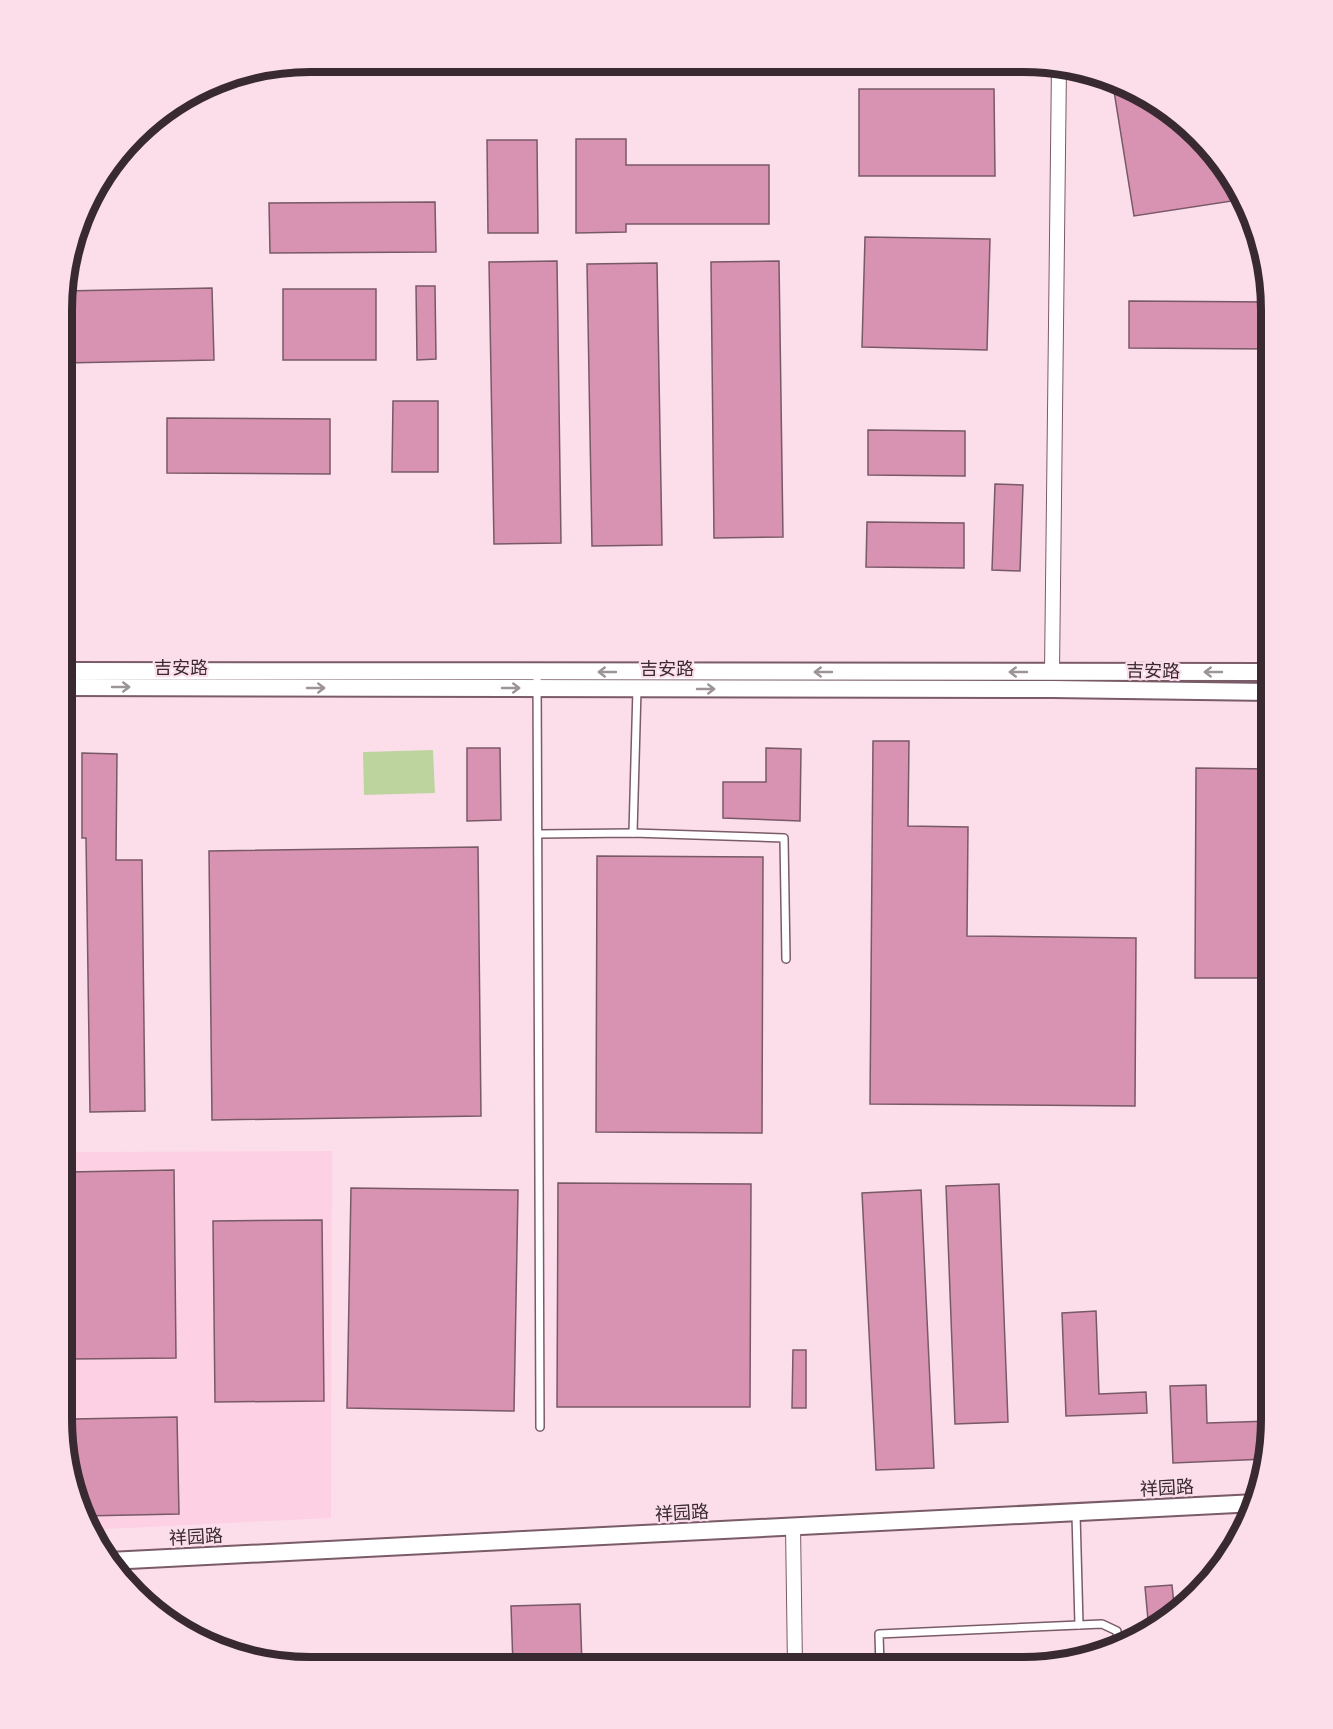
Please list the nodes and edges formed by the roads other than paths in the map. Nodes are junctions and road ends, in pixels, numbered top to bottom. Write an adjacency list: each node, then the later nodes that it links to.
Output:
1 (1059, 75): 3 (street)
2 (72, 671): 5 (street, 吉安路)
3 (1052, 672): 4 (street, 吉安路, one-way to 3); 6 (street, 吉安路, one-way to 6)
4 (1261, 672)
5 (537, 680): 6 (street, 吉安路); 7 (street, 吉安路, one-way to 5); 10 (lane)
6 (637, 680): 8 (street, 吉安路, one-way to 8); 9 (lane)
7 (72, 687)
8 (1261, 692)
9 (633, 833): 10 (lane); 11 (lane)
10 (538, 834): 12 (lane)
11 (786, 959)
12 (540, 1427)
13 (1245, 1504): 14 (street, 祥园路)
14 (1076, 1512): 15 (street, 祥园路); 17 (lane)
15 (793, 1526): 16 (street, 祥园路); 19 (street)
16 (119, 1561)
17 (1079, 1625): 18 (lane); 20 (lane)
18 (1117, 1637)
19 (795, 1657)
20 (880, 1657)

